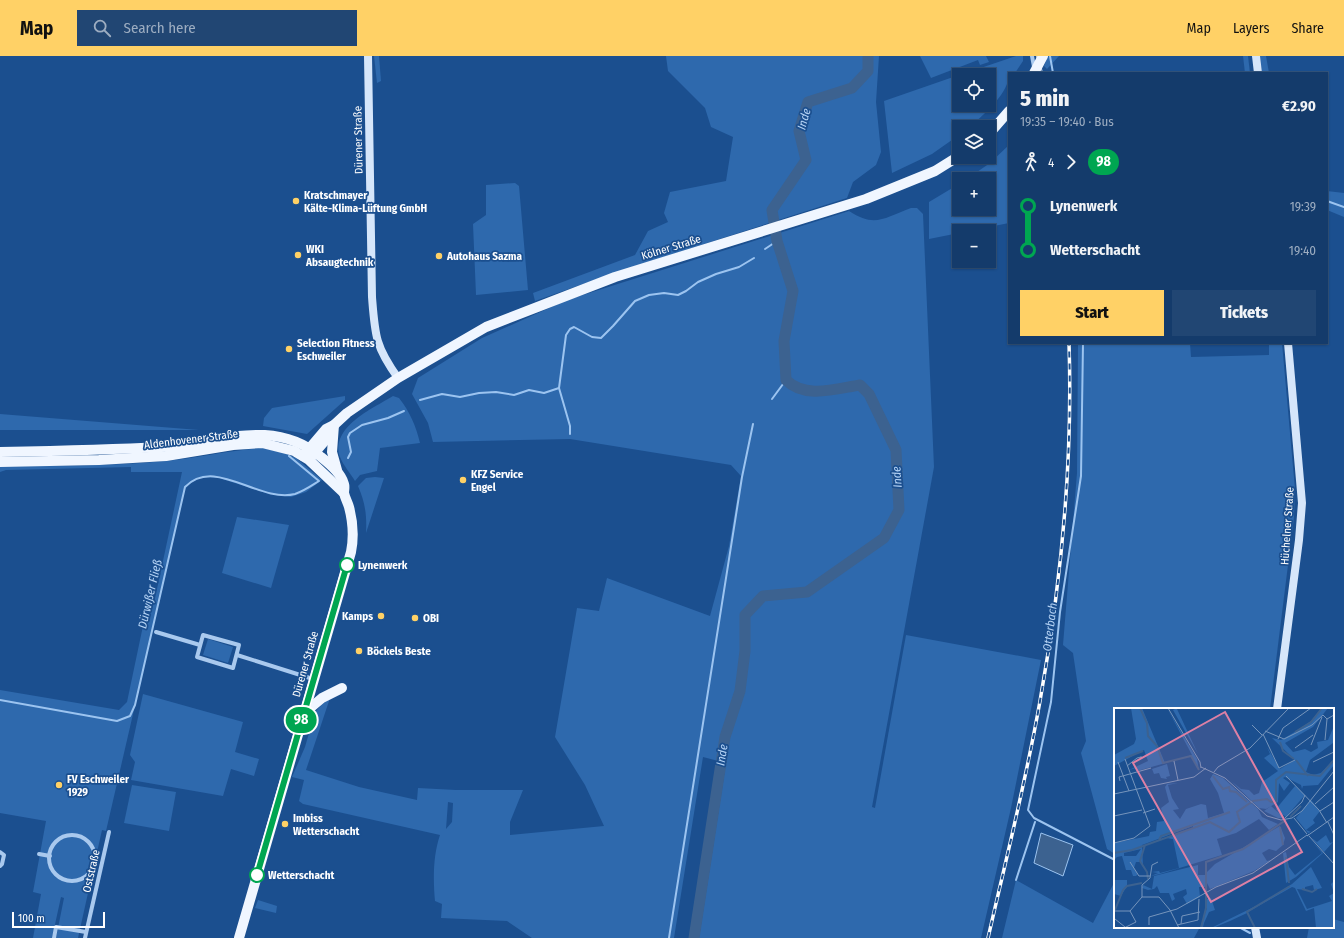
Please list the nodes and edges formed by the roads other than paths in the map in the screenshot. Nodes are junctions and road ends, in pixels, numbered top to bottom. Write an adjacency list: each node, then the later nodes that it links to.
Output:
1 (368, 56): 11 (street, Dürener Straße)
2 (1032, 56): 5 (street)
3 (1043, 56): 5 (main road, bridge)
4 (1256, 56): 6 (street)
5 (1034, 71)
6 (1258, 72)
7 (1008, 112): 8 (main road)
8 (996, 126)
9 (952, 160): 11 (main road, Kölner Straße)
10 (1288, 344): 23 (street, Hüchelner Straße)
11 (398, 378): 12 (main road)
12 (334, 425): 14 (main road); 16 (main road)
13 (0, 452): 14 (main road, Aldenhovener Straße)
14 (309, 454): 15 (main road, Aldenhovener Straße); 16 (main road, Dürener Straße); 17 (main road, Aldenhovener Straße)
15 (0, 462)
16 (338, 472): 17 (main road, Dürener Straße)
17 (344, 493): 21 (main road, Dürener Straße)
18 (156, 632): 19 (street)
19 (200, 645): 20 (street); 20 (street)
20 (237, 655): 21 (street)
21 (313, 679): 24 (main road, Dürener Straße)
22 (342, 688): 24 (main road)
23 (1277, 708)
24 (303, 714): 36 (main road, Dürener Straße)
25 (109, 832): 30 (street, Oststraße)
26 (0, 852): 31 (street)
27 (39, 854): 28 (street)
28 (50, 856): 29 (street); 29 (street)
29 (94, 864): 30 (street)
30 (102, 865): 33 (street, Oststraße)
31 (0, 866)
32 (1255, 928): 37 (street)
33 (86, 932): 34 (street); 35 (street, Oststraße)
34 (54, 938)
35 (85, 938)
36 (238, 938)
37 (1257, 938)

